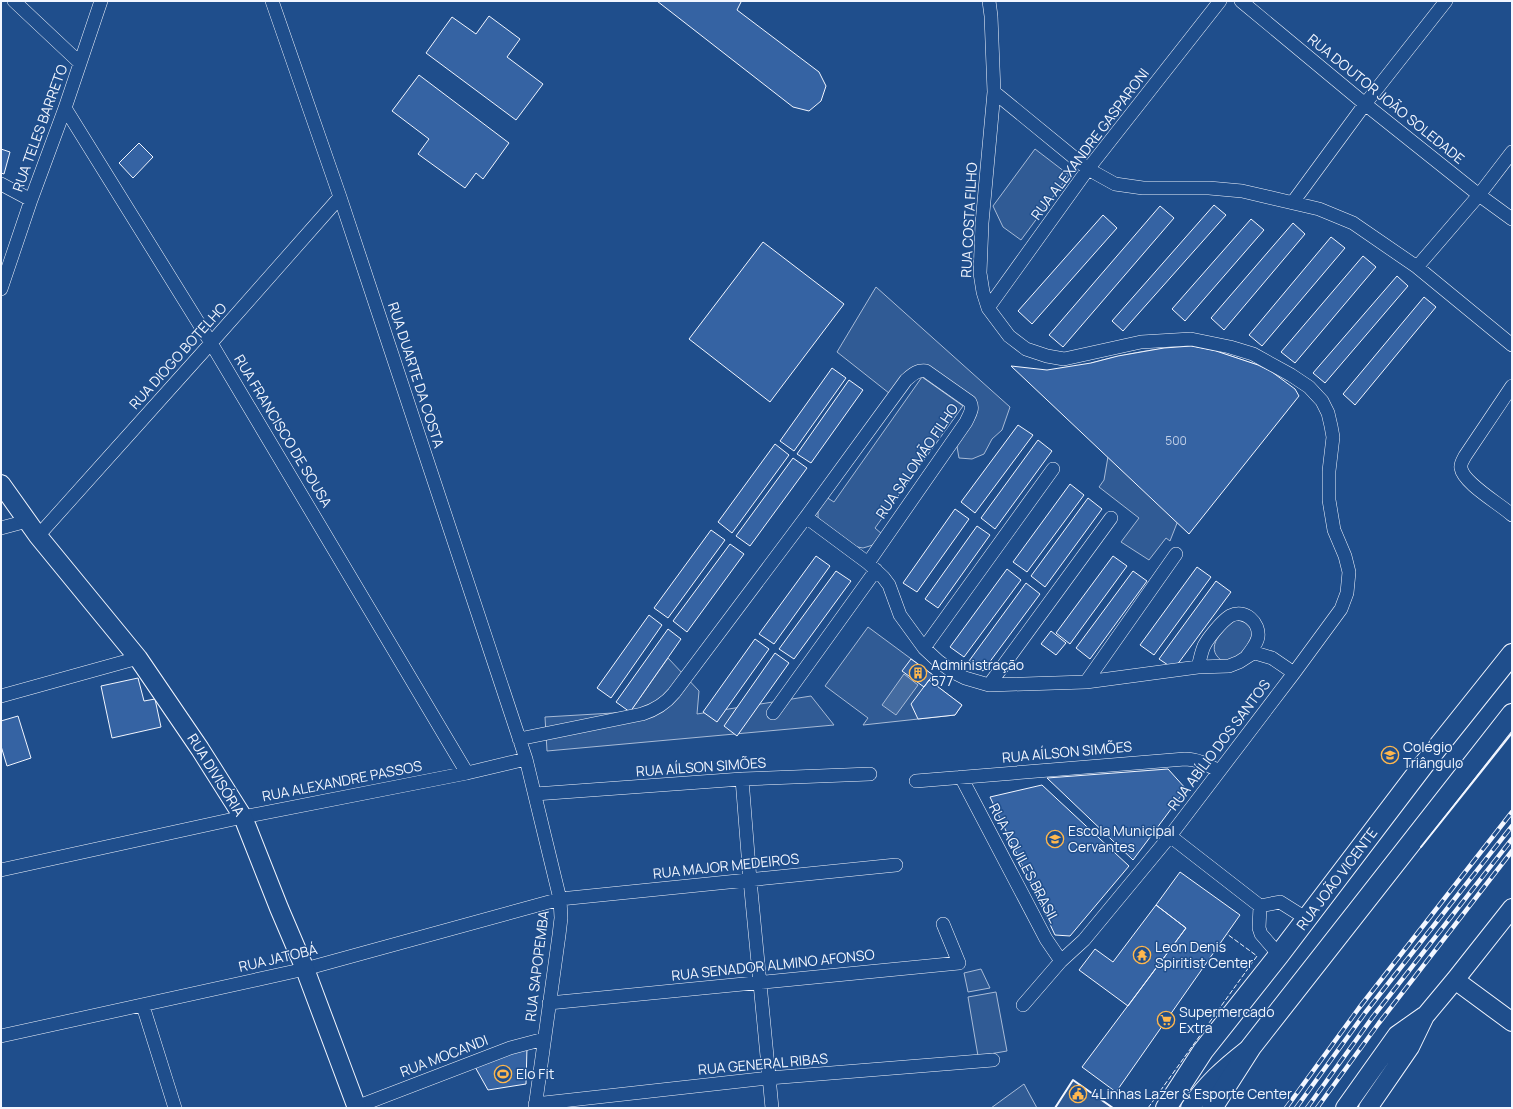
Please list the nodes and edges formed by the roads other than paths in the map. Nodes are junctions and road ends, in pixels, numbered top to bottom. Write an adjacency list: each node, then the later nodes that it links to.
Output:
1 (14, 1): 8 (street)
2 (101, 1): 8 (street, RUA TELES BARRETO)
3 (272, 1): 16 (street, RUA DUARTE DA COSTA)
4 (988, 1): 9 (street, RUA COSTA FILHO)
5 (1220, 1): 13 (street, RUA ALEXANDRE GASPARONI)
6 (1241, 1): 10 (street, RUA DOUTOR JOÃO SOLEDADE)
7 (1446, 1): 10 (street)
8 (80, 63): 11 (street, RUA TELES BARRETO)
9 (994, 92): 13 (street); 22 (street, RUA COSTA FILHO)
10 (1364, 104): 15 (street, RUA DOUTOR JOÃO SOLEDADE); 18 (street)
11 (65, 108): 17 (street, RUA TELES BARRETO); 23 (street, RUA FRANCISCO DE SOUSA)
12 (1512, 152): 15 (street)
13 (1088, 169): 18 (street); 22 (street, RUA ALEXANDRE GASPARONI)
14 (1, 184): 17 (street)
15 (1479, 195): 19 (street, RUA DOUTOR JOÃO SOLEDADE); 20 (street)
16 (340, 197): 23 (street, RUA DIOGO BOTELHO); 50 (street, RUA DUARTE DA COSTA)
17 (31, 200): 21 (street, RUA TELES BARRETO)
18 (1293, 202): 20 (street)
19 (1512, 219)
20 (1418, 268): 24 (street)
21 (1, 289)
22 (988, 308): 36 (street, RUA COSTA FILHO)
23 (212, 343): 33 (street, RUA DIOGO BOTELHO); 53 (street, RUA FRANCISCO DE SOUSA)
24 (1512, 345)
25 (1512, 386): 28 (street)
26 (1053, 469): 38 (street)
27 (1, 484): 31 (street, RUA DIVISÓRIA)
28 (1512, 515)
29 (806, 517): 35 (street); 35 (street, RUA SALOMÃO FILHO); 50 (street, RUA SALOMÃO FILHO)
30 (1111, 518): 46 (street)
31 (27, 521): 32 (street); 33 (street, RUA DIVISÓRIA)
32 (1, 528)
33 (38, 536): 42 (street, RUA DIVISÓRIA)
34 (1176, 554): 45 (street)
35 (872, 567): 38 (street); 48 (street, RUA SALOMÃO FILHO)
36 (1342, 609): 44 (street, RUA ABÍLIO DOS SANTOS)
37 (1258, 637): 40 (street); 41 (street); 43 (street)
38 (924, 648): 46 (street)
39 (1512, 654): 67 (main road, RUA JOÃO VICENTE)
40 (1247, 656): 41 (street); 43 (street)
41 (1267, 657): 44 (street)
42 (138, 658): 47 (street); 59 (street, RUA DIVISÓRIA)
43 (1198, 667): 45 (street)
44 (1294, 673): 52 (street, RUA ABÍLIO DOS SANTOS)
45 (1086, 682): 46 (street)
46 (989, 684)
47 (1, 696)
48 (773, 713)
49 (1512, 714): 81 (main road)
50 (520, 739): 51 (street, RUA DUARTE DA COSTA)
51 (526, 760): 53 (street, RUA ALEXANDRE PASSOS); 58 (street, RUA SAPOPEMBA)
52 (1219, 772): 55 (street, RUA AÍLSON SIMÕES); 60 (street, RUA ABÍLIO DOS SANTOS)
53 (467, 773): 59 (street, RUA ALEXANDRE PASSOS)
54 (870, 774): 56 (street, RUA AÍLSON SIMÕES)
55 (961, 777): 57 (street, RUA AÍLSON SIMÕES); 70 (street, RUA AQUILES BRASIL)
56 (742, 779): 58 (street, RUA AÍLSON SIMÕES); 63 (street)
57 (916, 781)
58 (535, 794): 64 (street, RUA SAPOPEMBA)
59 (243, 817): 62 (street, RUA ALEXANDRE PASSOS); 71 (street, RUA DIVISÓRIA)
60 (1170, 836): 65 (street); 70 (street, RUA ABÍLIO DOS SANTOS)
61 (896, 865): 63 (street, RUA MAJOR MEDEIROS)
62 (1, 870)
63 (750, 880): 64 (street, RUA MAJOR MEDEIROS); 73 (street)
64 (560, 899): 71 (street, RUA JATOBÁ); 74 (street, RUA SAPOPEMBA)
65 (1260, 906): 67 (street); 69 (street)
66 (1512, 908): 72 (street)
67 (1307, 919): 69 (main road, RUA JOÃO VICENTE)
68 (943, 924): 73 (street, RUA SENADOR ALMINO AFONSO)
69 (1279, 955): 88 (main road, RUA JOÃO VICENTE)
70 (1061, 962): 75 (street, RUA ABÍLIO DOS SANTOS)
71 (305, 969): 76 (street, RUA JATOBÁ); 85 (street, RUA DIVISÓRIA)
72 (1455, 980): 77 (street); 78 (street)
73 (760, 982): 74 (street, RUA SENADOR ALMINO AFONSO); 83 (street)
74 (549, 1004): 80 (street, RUA SAPOPEMBA)
75 (1023, 1005)
76 (143, 1006): 79 (street, RUA JATOBÁ); 86 (street)
77 (1425, 1016): 91 (street); 92 (street)
78 (1512, 1022)
79 (1, 1036)
80 (544, 1039): 84 (street, RUA SAPOPEMBA); 85 (street, RUA MOCANDI)
81 (1251, 1047): 89 (street); 90 (main road)
82 (993, 1060): 83 (street, RUA GENERAL RIBAS)
83 (769, 1078): 84 (street, RUA GENERAL RIBAS); 87 (street)
84 (535, 1106)
85 (357, 1107)
86 (175, 1108)
87 (772, 1108)
88 (1166, 1108)
89 (1190, 1108)
90 (1212, 1108)
91 (1345, 1108)
92 (1368, 1108)

